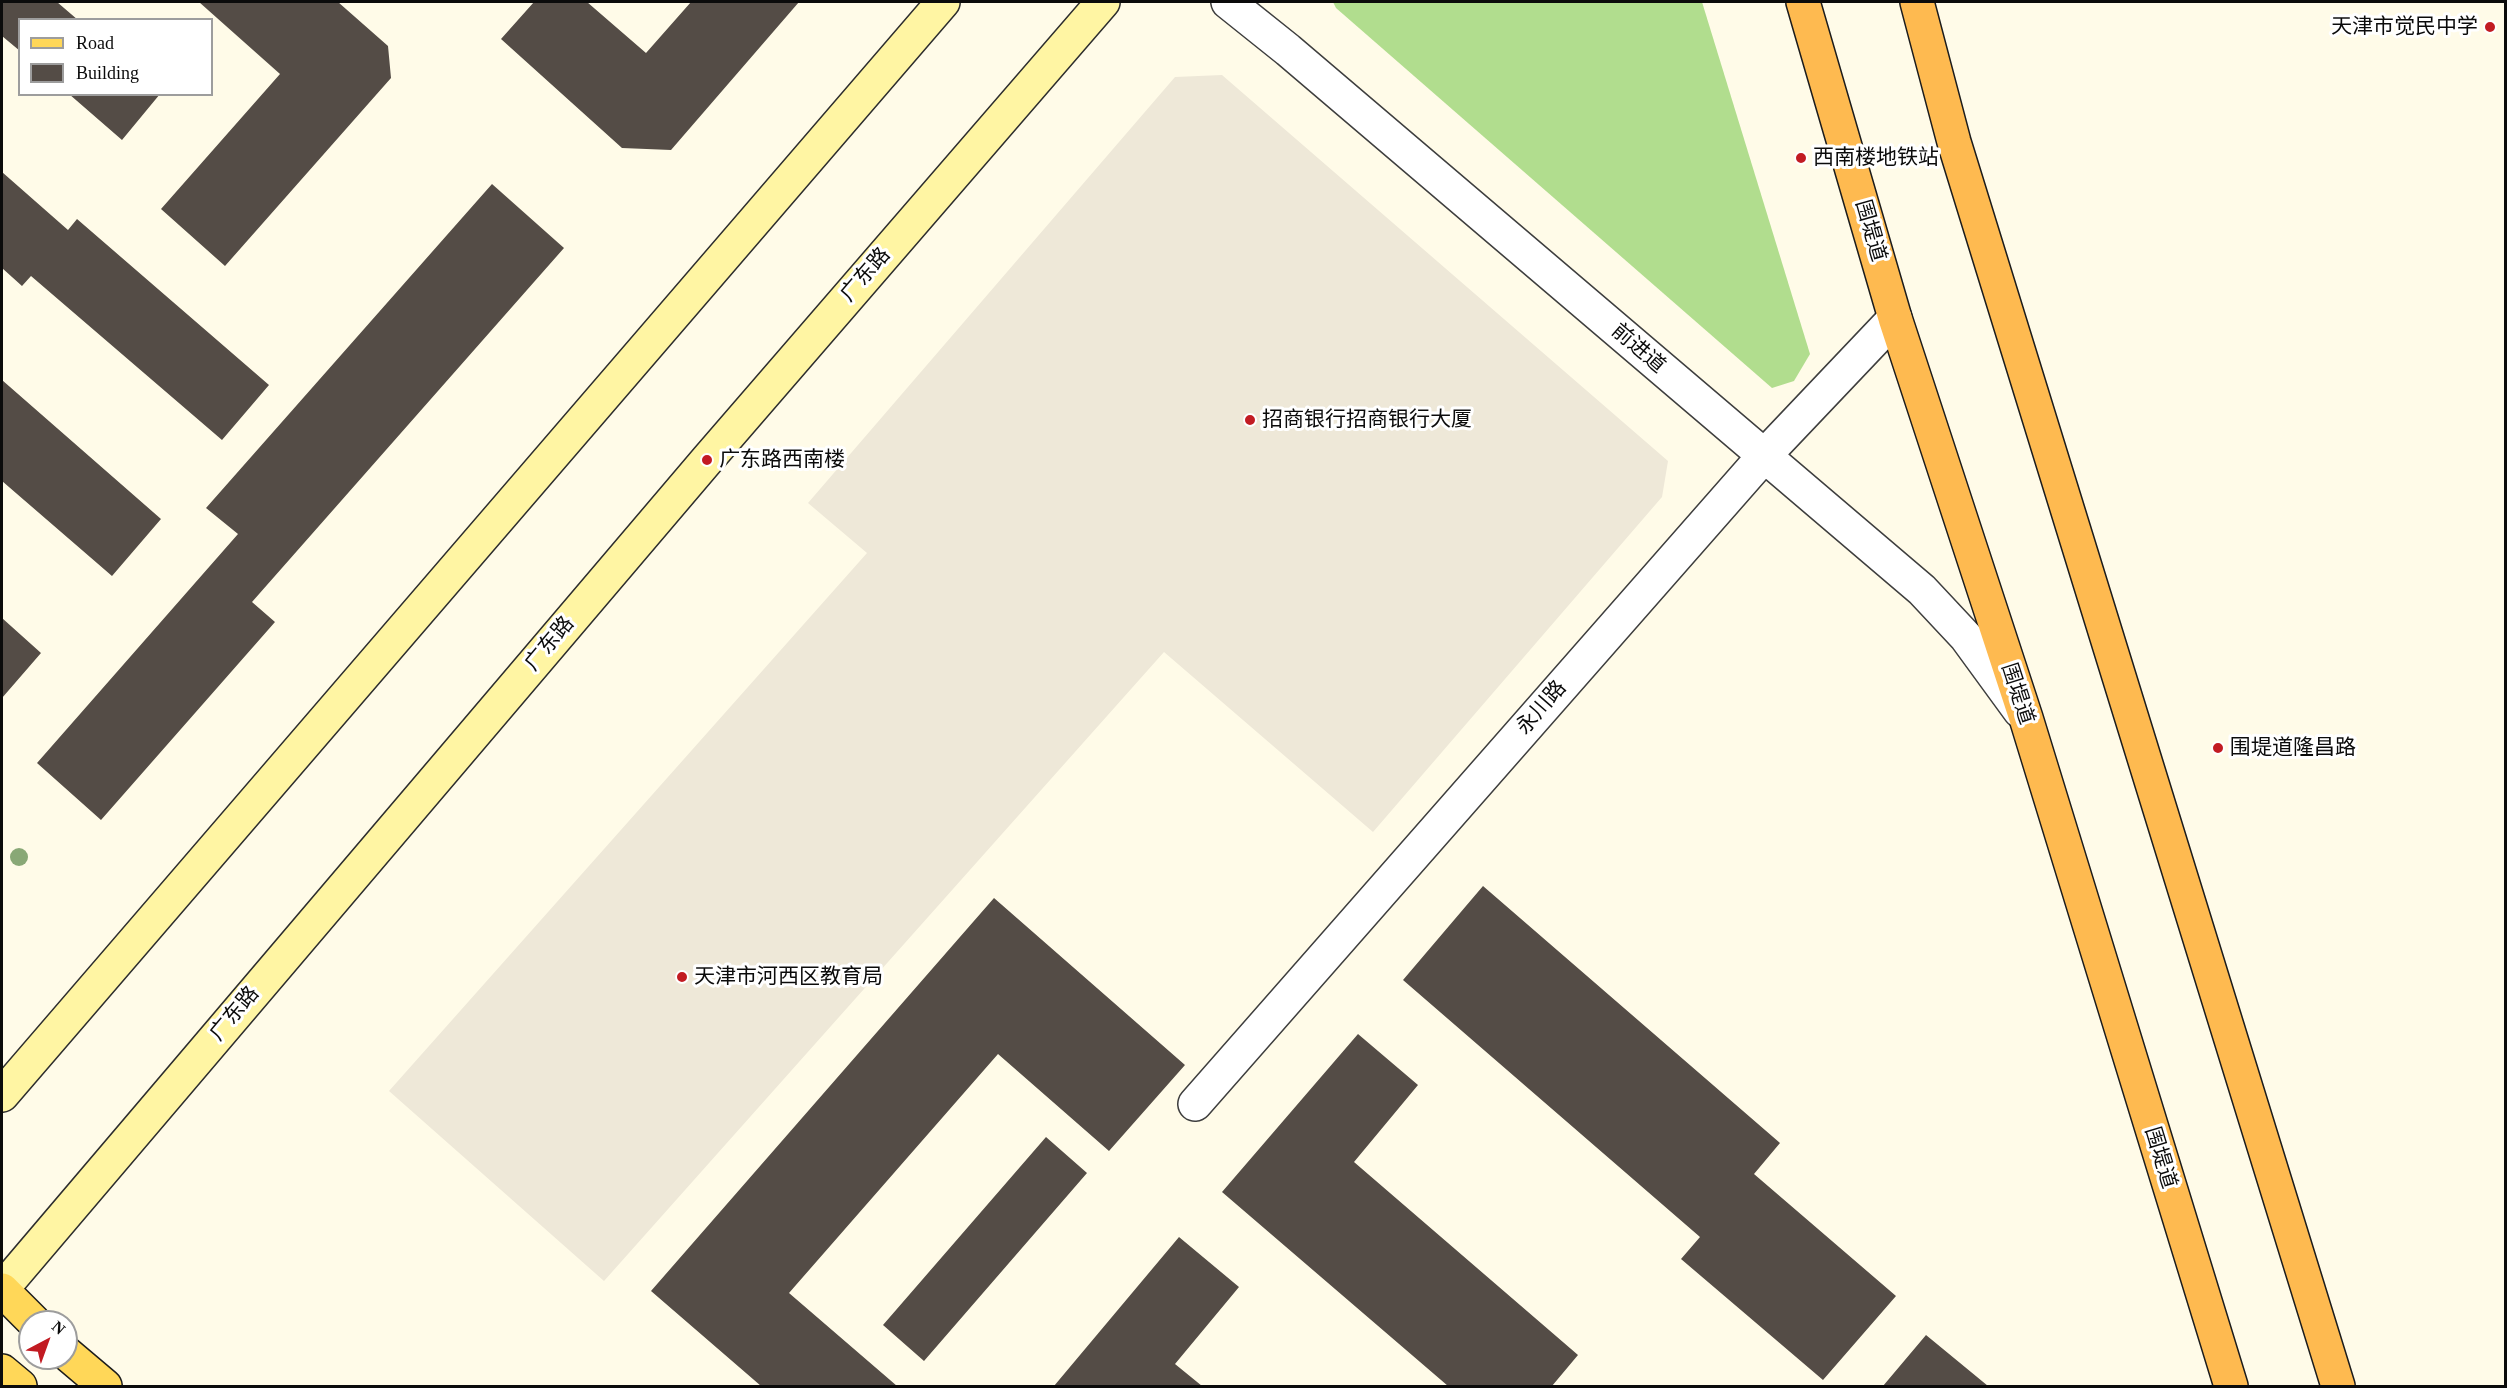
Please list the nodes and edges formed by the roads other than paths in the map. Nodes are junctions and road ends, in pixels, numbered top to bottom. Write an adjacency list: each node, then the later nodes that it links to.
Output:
1 (944, 2): 9 (main road)
2 (1102, 2): 11 (main road, 广东路)
3 (1228, 2): 7 (street, 前进道)
4 (1803, 2): 6 (highway, 围堤道)
5 (1917, 2): 18 (highway)
6 (1895, 318): 7 (street, 永川路); 8 (highway, 围堤道)
7 (1764, 456): 8 (street, 前进道); 10 (street, 永川路)
8 (2026, 718): 17 (highway, 围堤道)
9 (2, 1095)
10 (1195, 1104)
11 (2, 1289): 12 (main road)
12 (22, 1310)
13 (78, 1363): 16 (main road)
14 (2, 1371): 15 (main road)
15 (20, 1386)
16 (105, 1386)
17 (2231, 1386)
18 (2338, 1386)

